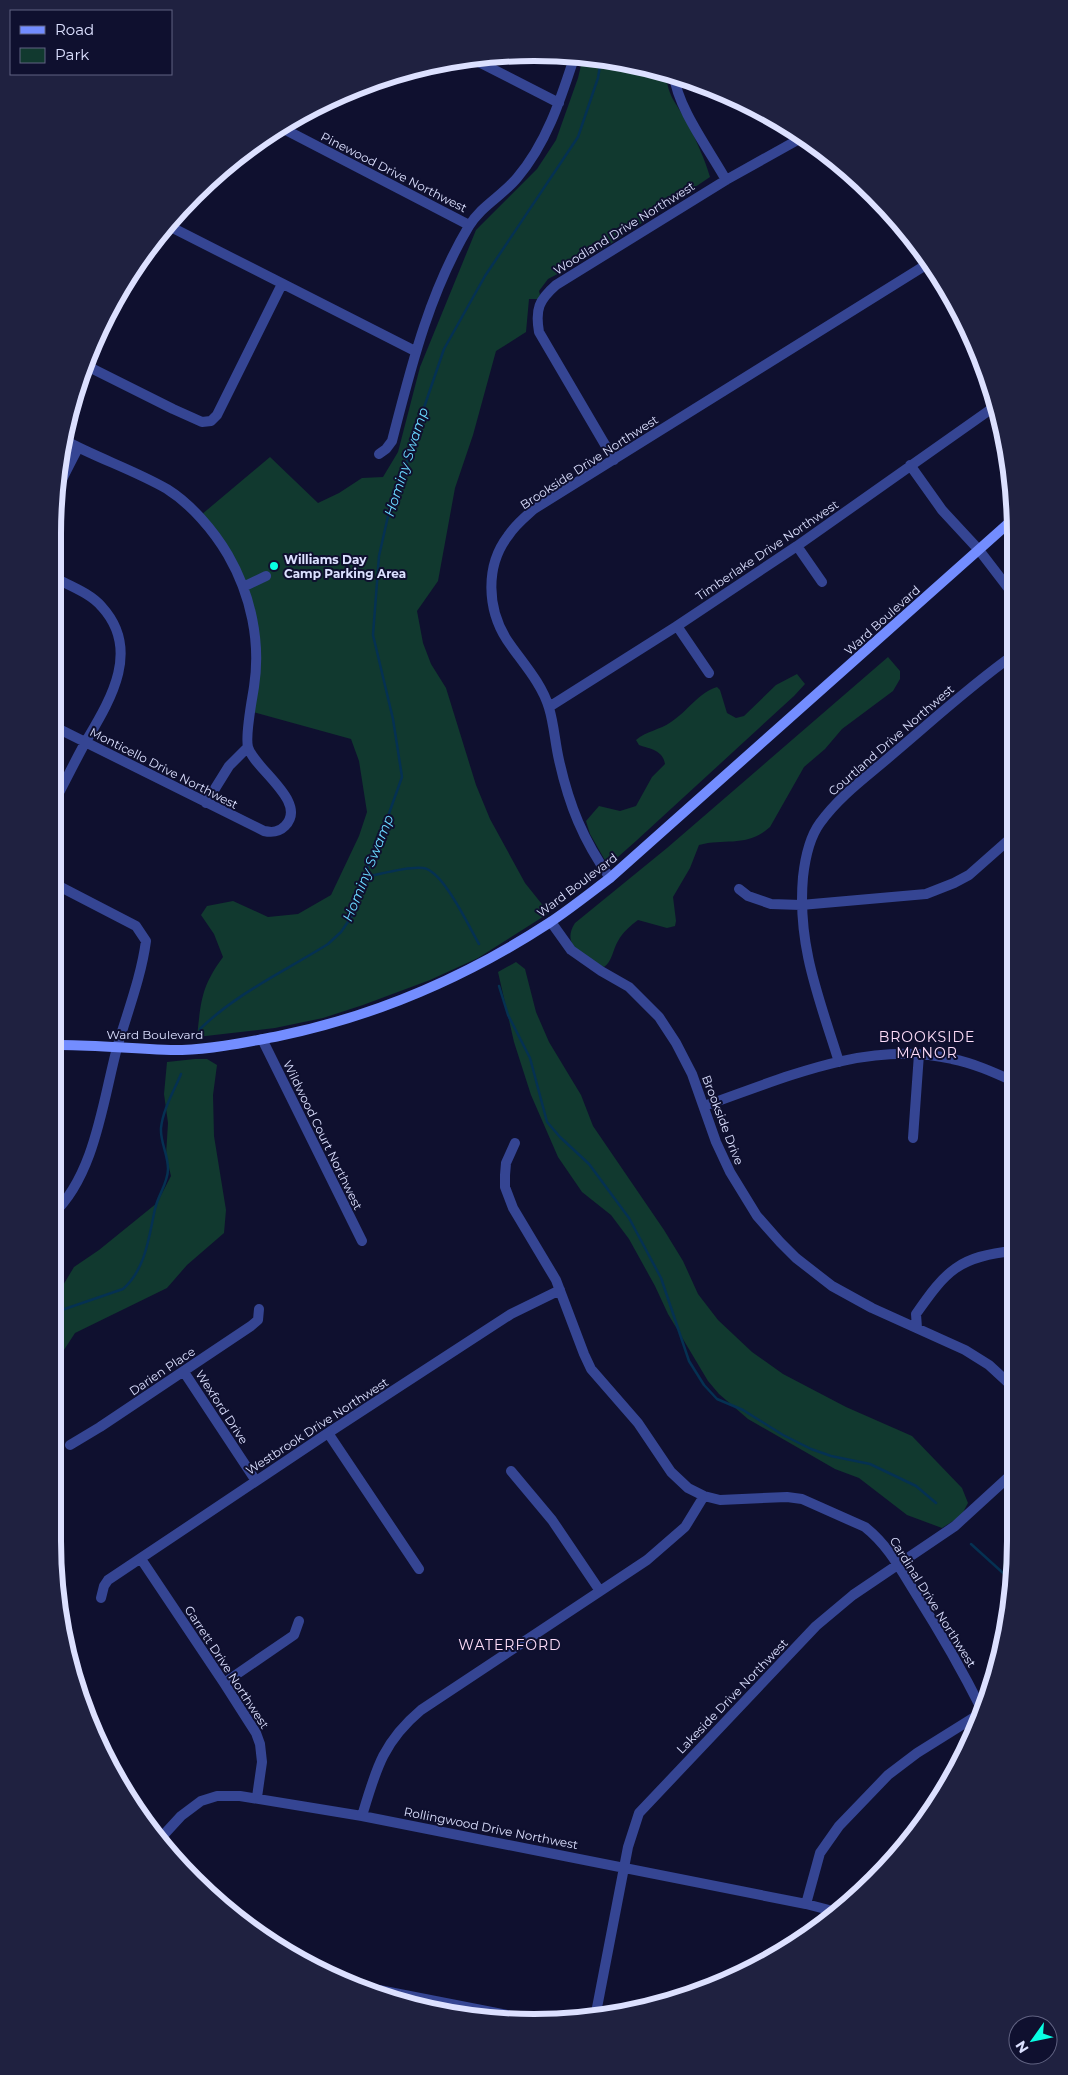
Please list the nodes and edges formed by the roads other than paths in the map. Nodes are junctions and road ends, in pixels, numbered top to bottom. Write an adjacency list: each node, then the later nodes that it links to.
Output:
1 (572, 63): 4 (street)
2 (483, 64): 4 (street)
3 (675, 83): 7 (street)
4 (559, 103): 8 (street)
5 (288, 131): 8 (street, Pinewood Drive Northwest)
6 (796, 141): 7 (street, Woodland Drive Northwest)
7 (726, 180): 18 (street, Woodland Drive Northwest)
8 (469, 225): 12 (street)
9 (174, 228): 11 (street)
10 (924, 266): 18 (street, Brookside Drive Northwest)
11 (282, 284): 12 (street); 13 (street)
12 (415, 351): 17 (street)
13 (91, 368)
14 (990, 410): 19 (street, Timberlake Drive Northwest)
15 (70, 443): 16 (street)
16 (78, 448): 20 (street); 28 (street)
17 (379, 454)
18 (614, 460): 32 (street, Brookside Drive Northwest)
19 (910, 465): 22 (street, Timberlake Drive Northwest); 23 (street)
20 (65, 474)
21 (1007, 526): 23 (main road, Ward Boulevard)
22 (797, 546): 26 (street); 29 (street, Timberlake Drive Northwest)
23 (979, 550): 27 (street); 39 (main road, Ward Boulevard)
24 (266, 576): 28 (street)
25 (61, 582): 34 (street)
26 (822, 582)
27 (1007, 586)
28 (243, 587): 35 (street)
29 (677, 626): 31 (street); 32 (street, Timberlake Drive Northwest)
30 (1007, 660): 42 (street, Courtland Drive Northwest)
31 (709, 673)
32 (549, 707): 39 (street, Brookside Drive Northwest)
33 (61, 730): 34 (street, Monticello Drive Northwest)
34 (86, 742): 36 (street); 37 (street, Monticello Drive Northwest)
35 (248, 747): 37 (street); 37 (street, Monticello Drive Northwest)
36 (61, 789)
37 (206, 803)
38 (1007, 841): 42 (street)
39 (610, 878): 43 (main road, Ward Boulevard)
40 (61, 887): 46 (street)
41 (738, 889): 42 (street)
42 (801, 904): 48 (street, Courtland Drive Northwest)
43 (551, 922): 44 (main road, Ward Boulevard); 50 (street, Brookside Drive)
44 (262, 1039): 46 (main road, Ward Boulevard); 54 (street, Wildwood Court Northwest)
45 (61, 1044): 46 (main road, Ward Boulevard)
46 (117, 1048): 53 (street)
47 (919, 1054): 48 (street); 49 (street); 51 (street)
48 (839, 1062): 50 (street)
49 (1007, 1079)
50 (704, 1106): 58 (street, Brookside Drive)
51 (913, 1138)
52 (515, 1144): 56 (street, Cardinal Drive Northwest)
53 (61, 1202)
54 (362, 1241)
55 (1007, 1252): 58 (street)
56 (560, 1290): 61 (street, Westbrook Drive Northwest); 66 (street, Cardinal Drive Northwest)
57 (259, 1309): 59 (street, Darien Place)
58 (917, 1328): 60 (street, Brookside Drive)
59 (184, 1372): 62 (street, Darien Place); 65 (street, Wexford Drive)
60 (1007, 1382)
61 (328, 1433): 65 (street, Westbrook Drive Northwest); 69 (street)
62 (70, 1445)
63 (511, 1472): 70 (street)
64 (1007, 1478): 68 (street, Lakeside Drive Northwest)
65 (256, 1481): 67 (street, Westbrook Drive Northwest)
66 (704, 1496): 68 (street, Cardinal Drive Northwest); 70 (street)
67 (141, 1559): 71 (street, Westbrook Drive Northwest); 73 (street, Garrett Drive Northwest)
68 (898, 1565): 74 (street, Cardinal Drive Northwest); 79 (street, Lakeside Drive Northwest)
69 (419, 1569)
70 (600, 1591): 77 (street)
71 (101, 1598)
72 (299, 1621): 73 (street)
73 (224, 1683): 76 (street, Garrett Drive Northwest)
74 (978, 1703)
75 (972, 1718): 80 (street)
76 (256, 1797): 77 (street, Rollingwood Drive Northwest); 78 (street, Rollingwood Drive Northwest)
77 (362, 1816): 79 (street, Rollingwood Drive Northwest)
78 (164, 1835)
79 (626, 1867): 80 (street, Rollingwood Drive Northwest); 83 (street, Lakeside Drive Northwest)
80 (806, 1904): 81 (street, Rollingwood Drive Northwest)
81 (828, 1911)
82 (397, 1994): 84 (street)
83 (598, 2010)
84 (491, 2012)

